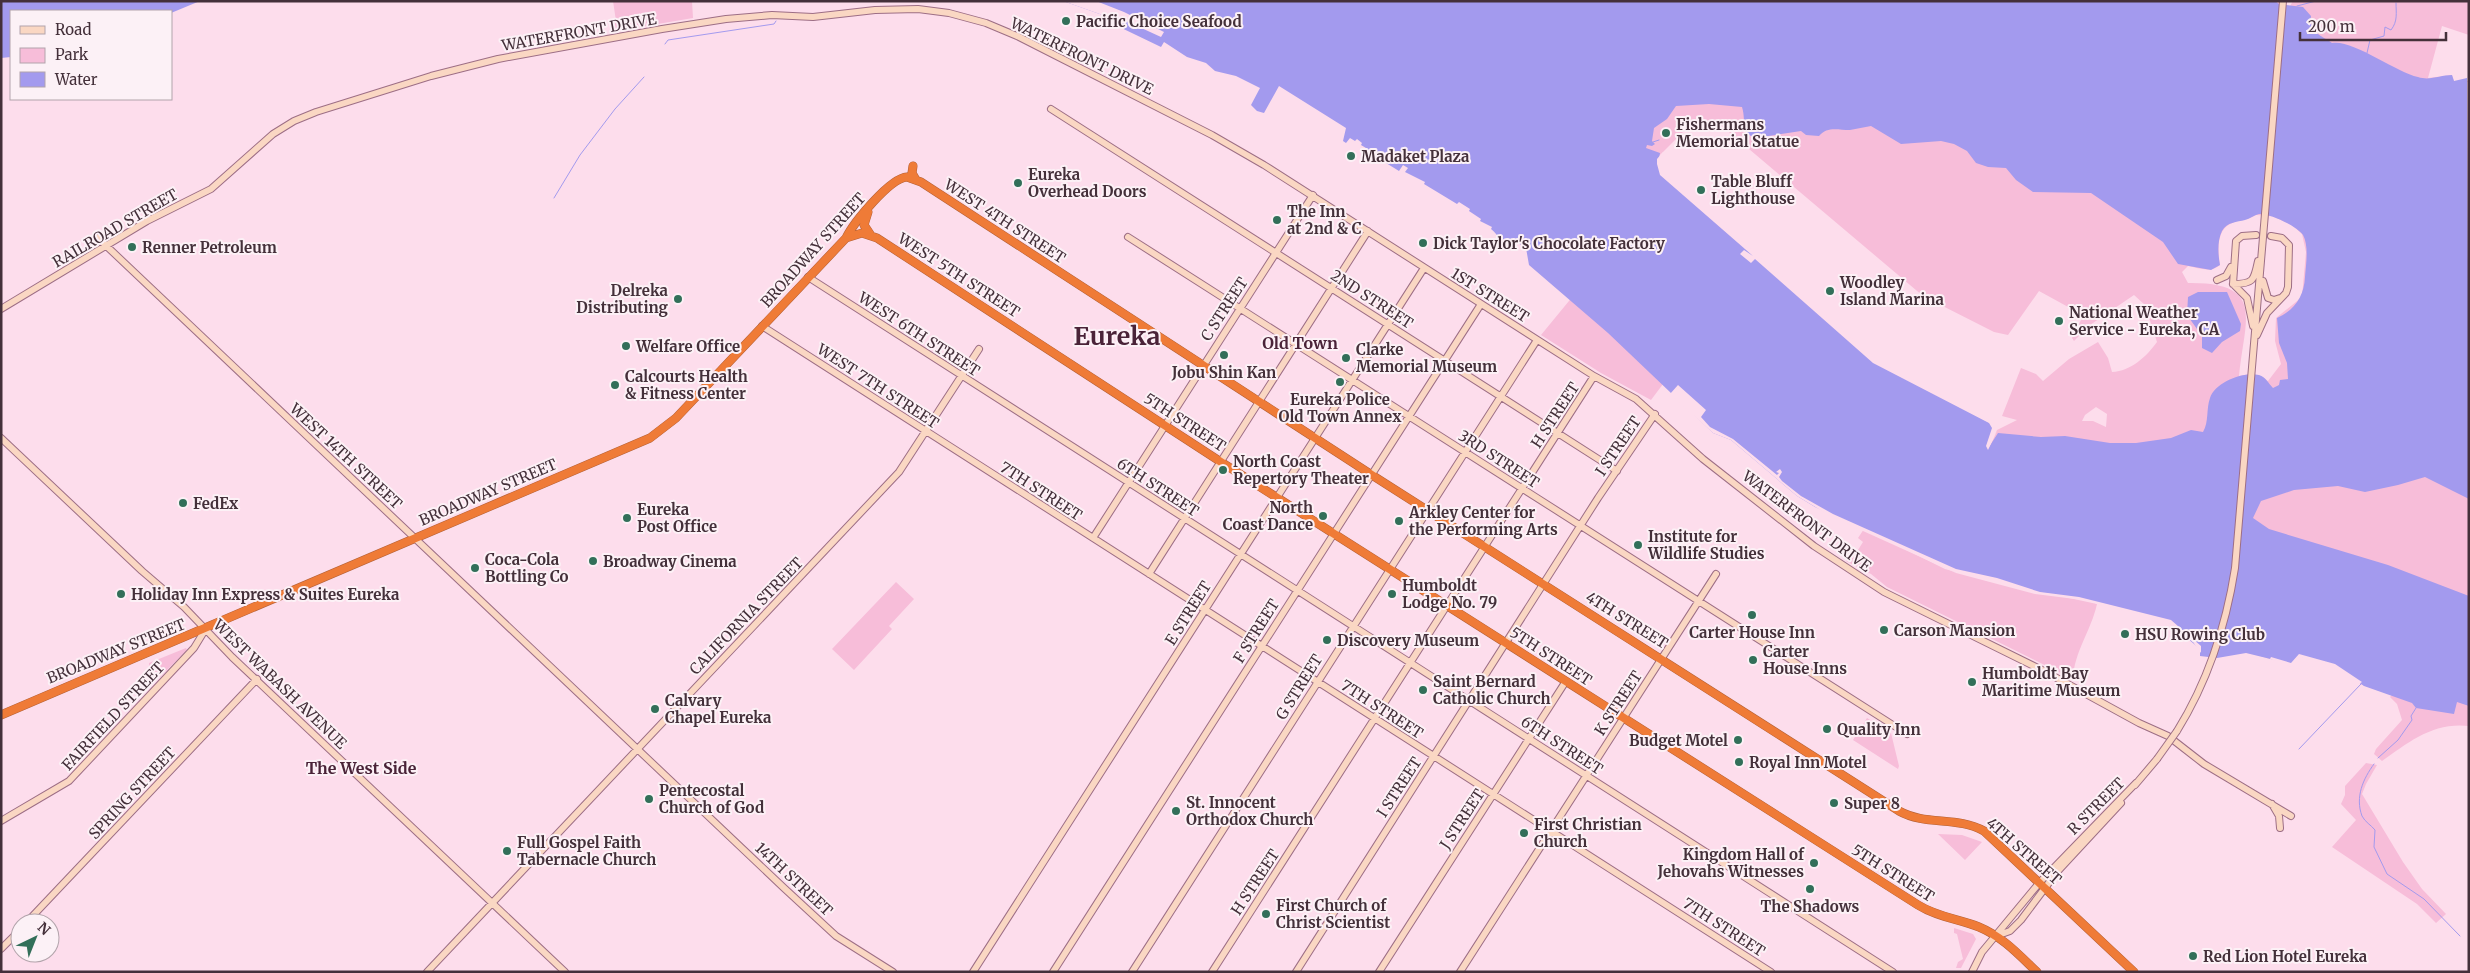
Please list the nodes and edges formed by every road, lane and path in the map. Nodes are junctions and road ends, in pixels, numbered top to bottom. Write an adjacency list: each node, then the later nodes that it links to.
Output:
1 (2283, 1): 16 (street)
2 (1051, 109): 18 (street, 2ND STREET)
3 (238, 166): 7 (street, WATERFRONT DRIVE); 17 (street, RAILROAD STREET)
4 (913, 166): 6 (highway)
5 (903, 177): 6 (highway, WEST 4TH STREET); 8 (highway, BROADWAY STREET)
6 (916, 180): 26 (highway, WEST 4TH STREET)
7 (1313, 195): 9 (street, 1ST STREET); 18 (street, C STREET)
8 (872, 206): 11 (highway); 15 (highway, BROADWAY STREET)
9 (1368, 231): 21 (street, 1ST STREET); 25 (street)
10 (2256, 235): 19 (street)
11 (873, 236): 15 (highway); 37 (highway, WEST 5TH STREET)
12 (2271, 236): 27 (street)
13 (1128, 237): 30 (street, 3RD STREET)
14 (98, 238): 17 (street, WEST 14TH STREET)
15 (846, 238): 22 (highway, BROADWAY STREET)
16 (2263, 239): 20 (street); 24 (street)
17 (106, 246): 29 (street, RAILROAD STREET); 65 (street, WEST 14TH STREET)
18 (1275, 253): 25 (street, 2ND STREET); 30 (street, C STREET)
19 (2233, 258): 23 (street); 24 (street)
20 (2261, 266): 27 (street); 34 (street)
21 (1424, 268): 28 (street, 1ST STREET); 31 (street, E STREET)
22 (808, 277): 32 (highway, BROADWAY STREET); 40 (street, WEST 6TH STREET)
23 (2217, 280)
24 (2233, 284): 34 (street)
25 (1332, 289): 31 (street, 2ND STREET); 35 (street)
26 (1091, 294): 39 (highway, 4TH STREET)
27 (2281, 298): 34 (street)
28 (1481, 304): 33 (street, 1ST STREET); 38 (street, F STREET)
29 (1, 308)
30 (1240, 308): 35 (street, 3RD STREET); 39 (street, C STREET)
31 (1388, 325): 38 (street, 2ND STREET); 42 (street, E STREET)
32 (762, 326): 49 (street, WEST 7TH STREET); 65 (highway, BROADWAY STREET)
33 (1537, 340): 41 (street, 1ST STREET); 43 (street, G STREET)
34 (2254, 343): 102 (street, R STREET, bridge)
35 (1296, 344): 42 (street, 3RD STREET); 44 (street)
36 (979, 349): 40 (street, CALIFORNIA STREET)
37 (1053, 354): 48 (highway, 5TH STREET)
38 (1444, 360): 43 (street, 2ND STREET); 47 (street, F STREET)
39 (1203, 366): 44 (highway, 4TH STREET); 48 (street, C STREET)
40 (962, 376): 45 (street, WEST 6TH STREET); 49 (street, CALIFORNIA STREET)
41 (1594, 376): 46 (street, 1ST STREET); 50 (street, H STREET)
42 (1352, 380): 47 (street, 3RD STREET); 51 (street, E STREET)
43 (1500, 396): 50 (street, 2ND STREET); 53 (street, G STREET)
44 (1260, 401): 51 (highway, 4TH STREET); 54 (street)
45 (1016, 411): 58 (street, 6TH STREET)
46 (1654, 414): 56 (street, I STREET); 97 (street, WATERFRONT DRIVE)
47 (1408, 416): 53 (street, 3RD STREET); 57 (street, F STREET)
48 (1165, 426): 54 (highway, 5TH STREET); 58 (street, C STREET)
49 (926, 431): 55 (street, WEST 7TH STREET); 92 (street, CALIFORNIA STREET)
50 (1558, 433): 56 (street, 2ND STREET); 59 (street, H STREET)
51 (1316, 437): 57 (highway, 4TH STREET); 60 (street, E STREET)
52 (1, 438): 78 (street, WEST WABASH AVENUE)
53 (1465, 452): 59 (street, 3RD STREET); 61 (street, G STREET)
54 (1221, 462): 60 (highway, 5TH STREET); 62 (street)
55 (980, 467): 66 (street, 7TH STREET)
56 (1617, 471): 63 (street, I STREET)
57 (1371, 474): 61 (highway, 4TH STREET); 64 (street, F STREET)
58 (1128, 483): 62 (street, 6TH STREET); 66 (street, C STREET)
59 (1522, 489): 63 (street, 3RD STREET); 67 (street, H STREET)
60 (1278, 496): 64 (highway, 5TH STREET); 68 (street, E STREET)
61 (1427, 510): 67 (highway, 4TH STREET); 69 (street, G STREET)
62 (1185, 519): 68 (street, 6TH STREET); 70 (street)
63 (1581, 526): 72 (street, I STREET); 74 (street, 3RD STREET)
64 (1334, 532): 69 (highway, 5TH STREET); 73 (street, F STREET)
65 (415, 538): 78 (highway, BROADWAY STREET); 92 (street, WEST 14TH STREET)
66 (1093, 538): 70 (street, 7TH STREET)
67 (1485, 546): 72 (highway, 4TH STREET); 75 (street, H STREET)
68 (1240, 554): 73 (street, 6TH STREET); 76 (street, E STREET)
69 (1390, 568): 75 (highway, 5TH STREET); 77 (street, G STREET)
70 (1149, 574): 76 (street, 7TH STREET)
71 (1716, 574): 74 (street, K STREET)
72 (1544, 584): 79 (street, I STREET); 81 (highway, 4TH STREET)
73 (1297, 590): 77 (street, 6TH STREET); 80 (street, F STREET)
74 (1698, 601): 81 (street, K STREET); 90 (street, 3RD STREET)
75 (1447, 605): 79 (highway, 5TH STREET); 82 (street, H STREET)
76 (1205, 610): 80 (street, 7TH STREET); 111 (street, E STREET)
77 (1353, 626): 82 (street, 6TH STREET); 85 (street, G STREET)
78 (205, 630): 83 (street, WEST WABASH AVENUE); 87 (highway, BROADWAY STREET); 99 (street, FAIRFIELD STREET)
79 (1506, 643): 84 (highway, 5TH STREET); 86 (street, I STREET)
80 (1261, 646): 85 (street, 7TH STREET); 112 (street, F STREET)
81 (1662, 658): 89 (street, K STREET); 102 (highway, 4TH STREET)
82 (1410, 663): 86 (street, 6TH STREET); 88 (street, H STREET)
83 (257, 679): 103 (street, WEST WABASH AVENUE); 104 (street, SPRING STREET)
84 (1566, 681): 89 (highway, 5TH STREET); 91 (street, J STREET)
85 (1317, 682): 88 (street, 7TH STREET); 113 (street, G STREET)
86 (1469, 701): 91 (street, 6TH STREET); 93 (street, I STREET)
87 (1, 715)
88 (1374, 718): 93 (street, 7TH STREET); 114 (street, H STREET)
89 (1623, 718): 94 (street, K STREET); 105 (highway, 5TH STREET)
90 (1907, 734)
91 (1528, 738): 94 (street, 6TH STREET); 95 (street, J STREET)
92 (638, 749): 96 (street, WEST 14TH STREET); 103 (street, CALIFORNIA STREET)
93 (1434, 756): 95 (street, 7TH STREET); 115 (street, I STREET)
94 (1586, 775): 101 (street, K STREET); 119 (street, 6TH STREET)
95 (1493, 794): 101 (street, 7TH STREET); 116 (street, J STREET)
96 (686, 795): 110 (street, 14TH STREET)
97 (2271, 803): 98 (street, WATERFRONT DRIVE); 100 (street)
98 (2291, 816)
99 (1, 821)
100 (2280, 828)
101 (1550, 831): 117 (street, K STREET); 118 (street, 7TH STREET)
102 (2042, 884): 105 (street, R STREET); 105 (street, R STREET); 122 (highway, 4TH STREET)
103 (492, 902): 108 (street, CALIFORNIA STREET); 109 (street, WEST WABASH AVENUE)
104 (35, 913)
105 (1996, 936): 120 (street); 121 (highway, 5TH STREET)
106 (10, 940): 107 (street)
107 (1, 949)
108 (427, 972)
109 (565, 972)
110 (893, 972)
111 (973, 972)
112 (1053, 972)
113 (1132, 972)
114 (1212, 972)
115 (1296, 972)
116 (1379, 972)
117 (1460, 972)
118 (1771, 972)
119 (1893, 972)
120 (1972, 972)
121 (2037, 972)
122 (2134, 972)

